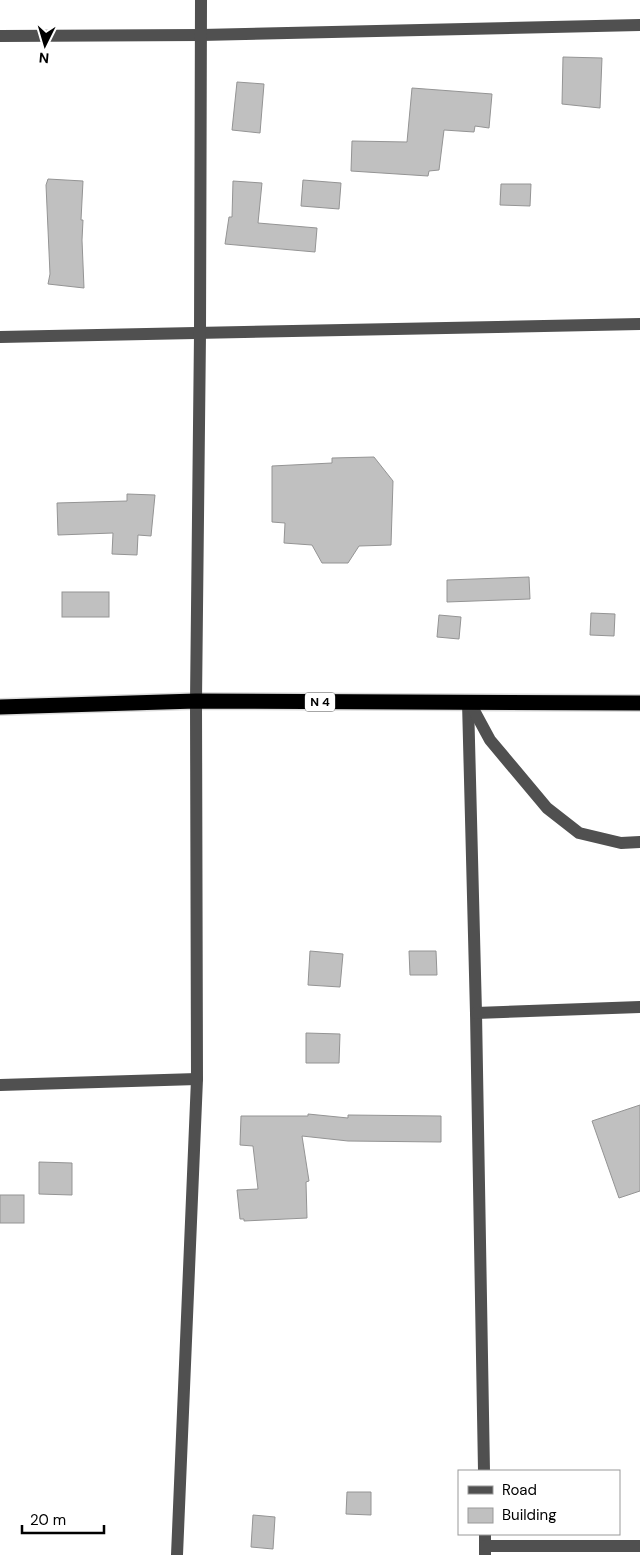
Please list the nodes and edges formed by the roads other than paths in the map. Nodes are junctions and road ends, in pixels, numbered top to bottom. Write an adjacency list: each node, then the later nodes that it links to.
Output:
1 (201, 0): 3 (street)
2 (640, 25): 3 (street)
3 (201, 35): 4 (street); 6 (street)
4 (0, 36)
5 (640, 324): 6 (street)
6 (200, 334): 7 (street); 8 (street)
7 (0, 337)
8 (196, 702): 9 (highway, N 4); 11 (highway, N 4); 15 (street)
9 (469, 703): 10 (highway, N 4); 12 (street); 14 (street)
10 (640, 703)
11 (0, 707)
12 (640, 842)
13 (640, 1007): 14 (street)
14 (476, 1013): 17 (street)
15 (197, 1079): 16 (street); 20 (street)
16 (0, 1085)
17 (484, 1470)
18 (485, 1545): 19 (street)
19 (640, 1546)
20 (177, 1555)

